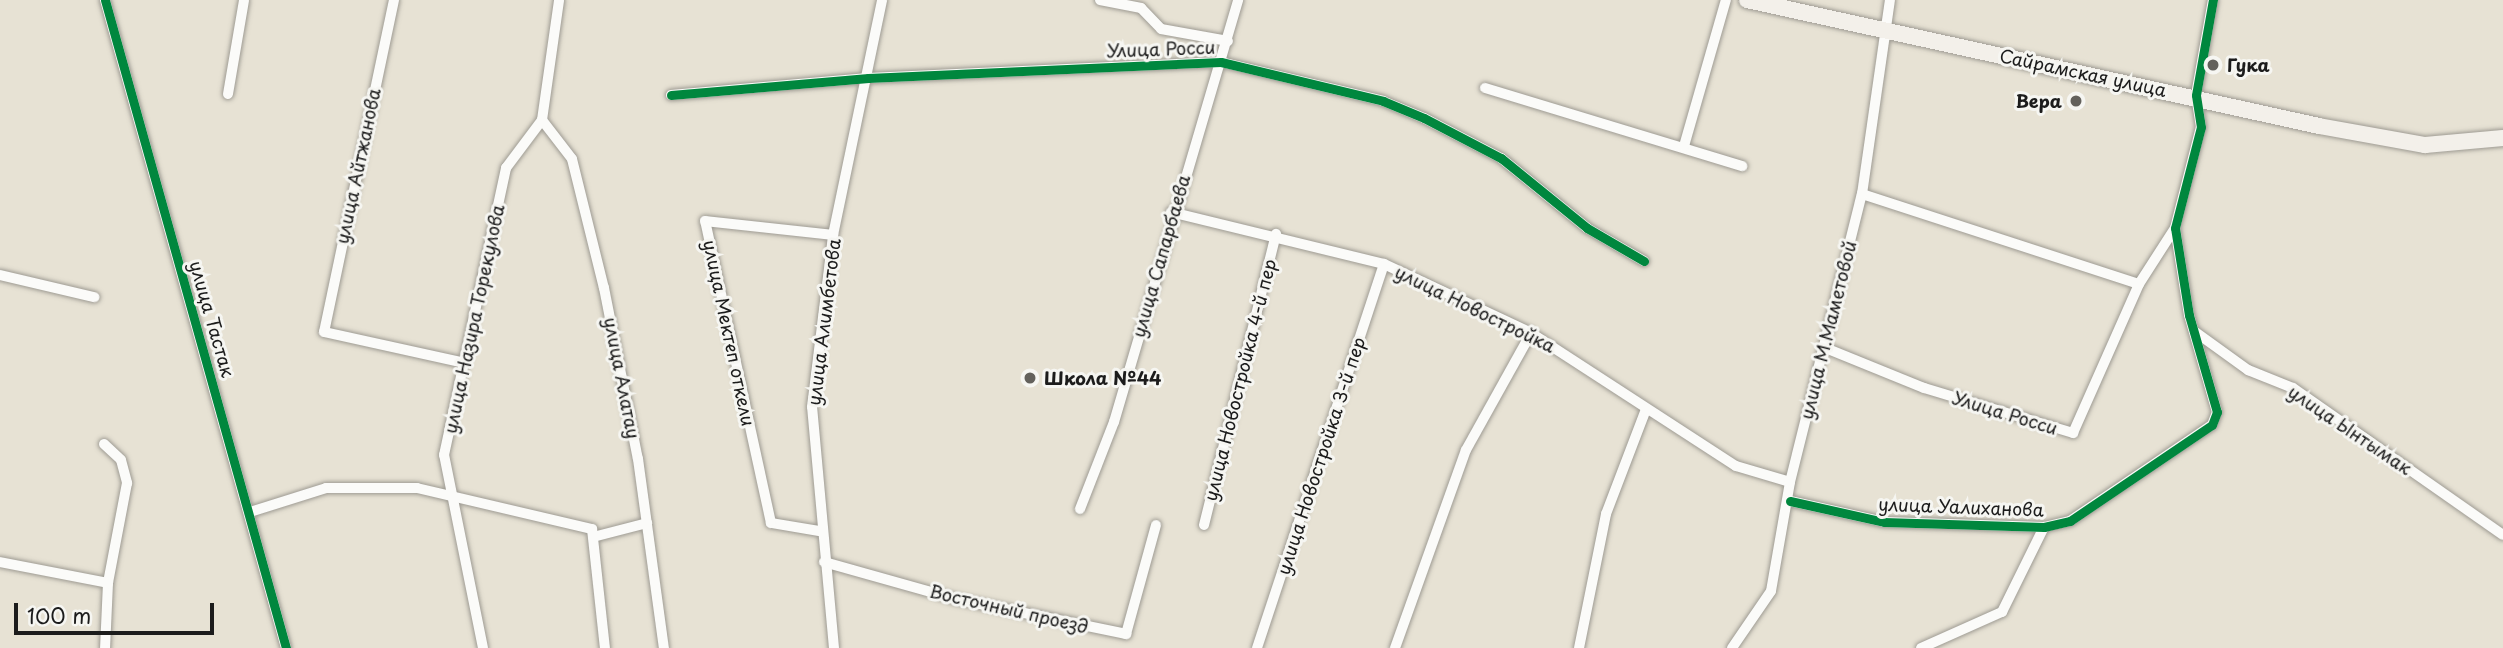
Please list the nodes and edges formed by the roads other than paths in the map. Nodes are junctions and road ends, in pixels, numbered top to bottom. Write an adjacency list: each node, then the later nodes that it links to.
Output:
1 (105, 0): 44 (street, улица Тастак)
2 (244, 0): 17 (street)
3 (394, 0): 37 (street, улица Айтжанова)
4 (559, 0): 20 (street, улица Назира Торекулова)
5 (882, 0): 15 (street, улица Алимбетова)
6 (1100, 0): 13 (street, Улица Росси)
7 (1238, 0): 13 (street, улица Сапарбаева)
8 (1726, 0): 22 (street)
9 (1747, 0): 12 (main road, Сайрамская улица)
10 (1890, 0): 12 (street, улица М.Маметовой)
11 (2214, 0): 19 (street, улица Уалиханова)
12 (1884, 30): 19 (main road, Сайрамская улица); 24 (street, улица М.Маметовой)
13 (1228, 41): 14 (street, улица Сапарбаева)
14 (1221, 62): 15 (street, Улица Росси); 25 (street, улица Сапарбаева); 29 (street, Улица Росси)
15 (868, 78): 18 (street, Улица Росси); 28 (street, улица Алимбетова)
16 (1485, 88): 22 (street)
17 (228, 94)
18 (671, 95)
19 (2196, 95): 21 (main road, Сайрамская улица); 26 (street, улица Уалиханова)
20 (542, 120): 37 (street, улица Назира Торекулова); 45 (street, улица Алатау)
21 (2503, 138)
22 (1684, 146): 23 (street)
23 (1742, 166)
24 (1862, 194): 32 (street); 36 (street, улица М.Маметовой)
25 (1171, 212): 27 (street, улица Новостройка); 43 (street, улица Сапарбаева)
26 (2175, 228): 32 (street, Улица Росси); 34 (street, улица Уалиханова)
27 (1276, 234): 30 (street, улица Новостройка); 47 (street, улица Новостройка 4-й пер)
28 (833, 235): 49 (street, улица Алимбетова); 49 (street, улица Мектеп откели)
29 (1644, 261)
30 (1384, 264): 35 (street, улица Новостройка); 61 (street, улица Новостройка 3-й пер)
31 (0, 275): 33 (street)
32 (2139, 284): 36 (street, Улица Росси)
33 (94, 297)
34 (2193, 331): 48 (street, улица Уалиханова); 51 (street, улица Ынтымак)
35 (1531, 332): 38 (street, улица Новостройка); 62 (street)
36 (1823, 347): 40 (street, улица М.Маметовой)
37 (465, 363): 41 (street, улица Назира Торекулова)
38 (1646, 409): 40 (street, улица Новостройка); 63 (street)
39 (104, 444): 54 (street)
40 (1790, 482): 42 (street, улица М.Маметовой)
41 (447, 490): 44 (street); 50 (street); 57 (street, улица Назира Торекулова)
42 (1790, 501): 48 (street, улица Уалиханова); 64 (street, улица М.Маметовой)
43 (1080, 509)
44 (250, 512): 56 (street, улица Тастак)
45 (647, 523): 50 (street); 59 (street, улица Алатау)
46 (1156, 525): 53 (street, Восточный проезд)
47 (1204, 525)
48 (2044, 527): 65 (street)
49 (819, 531): 53 (street, улица Алимбетова)
50 (592, 533): 58 (street)
51 (2503, 535)
52 (0, 562): 54 (street)
53 (824, 562): 60 (street, улица Алимбетова)
54 (108, 583): 55 (street)
55 (105, 648)
56 (286, 648)
57 (483, 648)
58 (606, 648)
59 (664, 648)
60 (834, 648)
61 (1257, 648)
62 (1395, 648)
63 (1579, 648)
64 (1732, 648)
65 (1921, 648)

